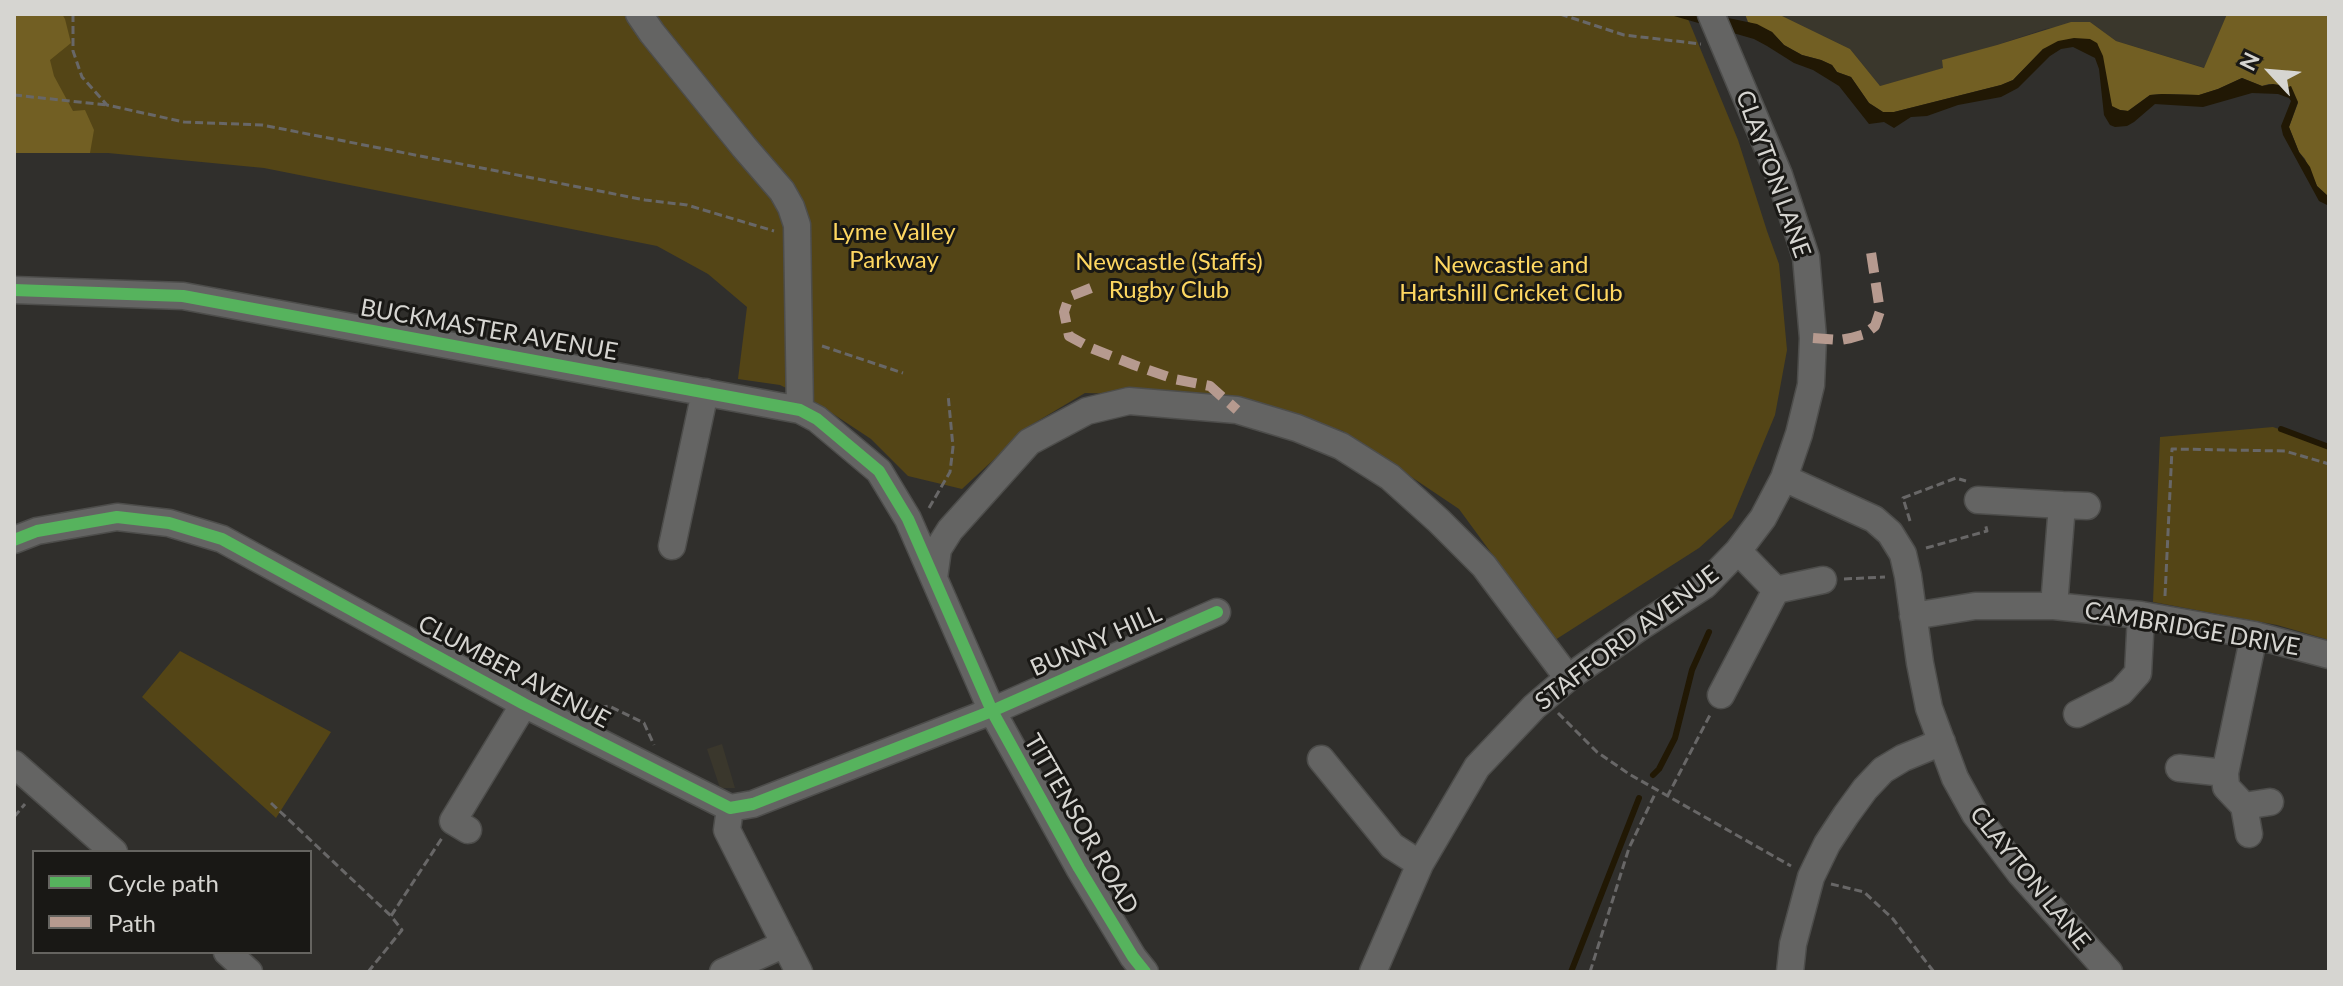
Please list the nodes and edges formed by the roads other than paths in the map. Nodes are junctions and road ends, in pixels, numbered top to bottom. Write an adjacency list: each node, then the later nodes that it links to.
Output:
1 (639, 14): 5 (street)
2 (1718, 32): 6 (street, CLAYTON LANE)
3 (14, 290): 4 (street, BUCKMASTER AVENUE)
4 (705, 392): 5 (street, BUCKMASTER AVENUE); 11 (street)
5 (800, 410): 8 (street, BUCKMASTER AVENUE)
6 (1784, 478): 12 (street, STAFFORD AVENUE); 18 (street, CLAYTON LANE)
7 (1978, 500): 16 (street, CAMBRIDGE DRIVE)
8 (915, 520): 9 (street); 13 (street, TITTENSOR ROAD)
9 (950, 530): 13 (street); 22 (street)
10 (14, 540): 24 (street, CLUMBER AVENUE)
11 (672, 546)
12 (1738, 551): 15 (street, STAFFORD AVENUE); 22 (street, STAFFORD AVENUE)
13 (934, 578): 25 (street, TITTENSOR ROAD)
14 (1823, 580): 15 (street)
15 (1776, 590): 23 (street)
16 (2054, 606): 18 (street, CAMBRIDGE DRIVE); 19 (street, CAMBRIDGE DRIVE)
17 (1217, 612): 25 (street, BUNNY HILL)
18 (1913, 616): 27 (street, CLAYTON LANE)
19 (2153, 617): 20 (street, CAMBRIDGE DRIVE); 26 (street)
20 (2254, 635): 21 (street, CAMBRIDGE DRIVE); 31 (street)
21 (2329, 655)
22 (1568, 678): 36 (street, STAFFORD AVENUE)
23 (1721, 695)
24 (524, 704): 32 (street, CLUMBER AVENUE); 33 (street)
25 (992, 711): 32 (street); 42 (street, TITTENSOR ROAD)
26 (2077, 714)
27 (1942, 742): 44 (street); 45 (street, CLAYTON LANE)
28 (1321, 759): 36 (street)
29 (14, 764): 35 (street)
30 (2179, 768): 31 (street)
31 (2225, 773): 34 (street)
32 (730, 808): 37 (street)
33 (461, 826)
34 (2249, 834)
35 (112, 850)
36 (1420, 864): 43 (street, STAFFORD AVENUE)
37 (785, 944): 40 (street); 41 (street)
38 (229, 954): 39 (street)
39 (249, 972)
40 (723, 972)
41 (799, 972)
42 (1145, 972)
43 (1373, 972)
44 (1790, 972)
45 (2109, 972)

